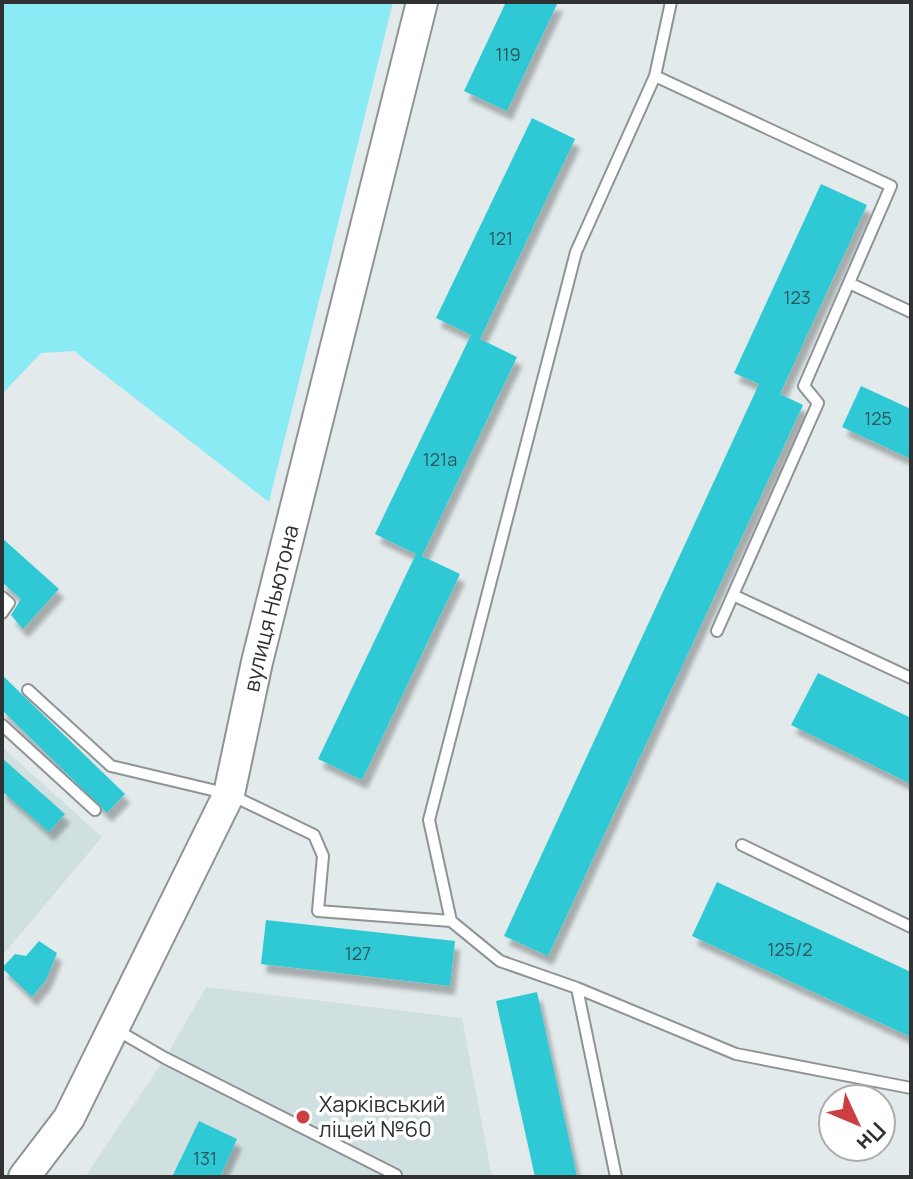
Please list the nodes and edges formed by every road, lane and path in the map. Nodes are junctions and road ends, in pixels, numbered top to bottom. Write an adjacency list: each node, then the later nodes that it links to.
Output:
1 (422, 2): 13 (street, вулиця Ньютона)
2 (671, 2): 3 (lane)
3 (655, 76): 4 (lane); 16 (lane)
4 (849, 283): 5 (lane); 6 (lane)
5 (911, 312)
6 (733, 595): 9 (lane); 10 (lane)
7 (2, 597): 8 (lane)
8 (2, 613)
9 (717, 631)
10 (911, 678)
11 (28, 690): 13 (lane)
12 (2, 725): 14 (lane)
13 (229, 794): 16 (lane); 19 (street, вулиця Ньютона)
14 (95, 810)
15 (742, 845): 17 (lane)
16 (451, 921): 18 (lane)
17 (911, 927)
18 (577, 988): 20 (lane); 23 (lane)
19 (114, 1028): 21 (lane); 22 (street, вулиця Ньютона)
20 (911, 1088)
21 (396, 1175)
22 (24, 1177)
23 (616, 1177)

